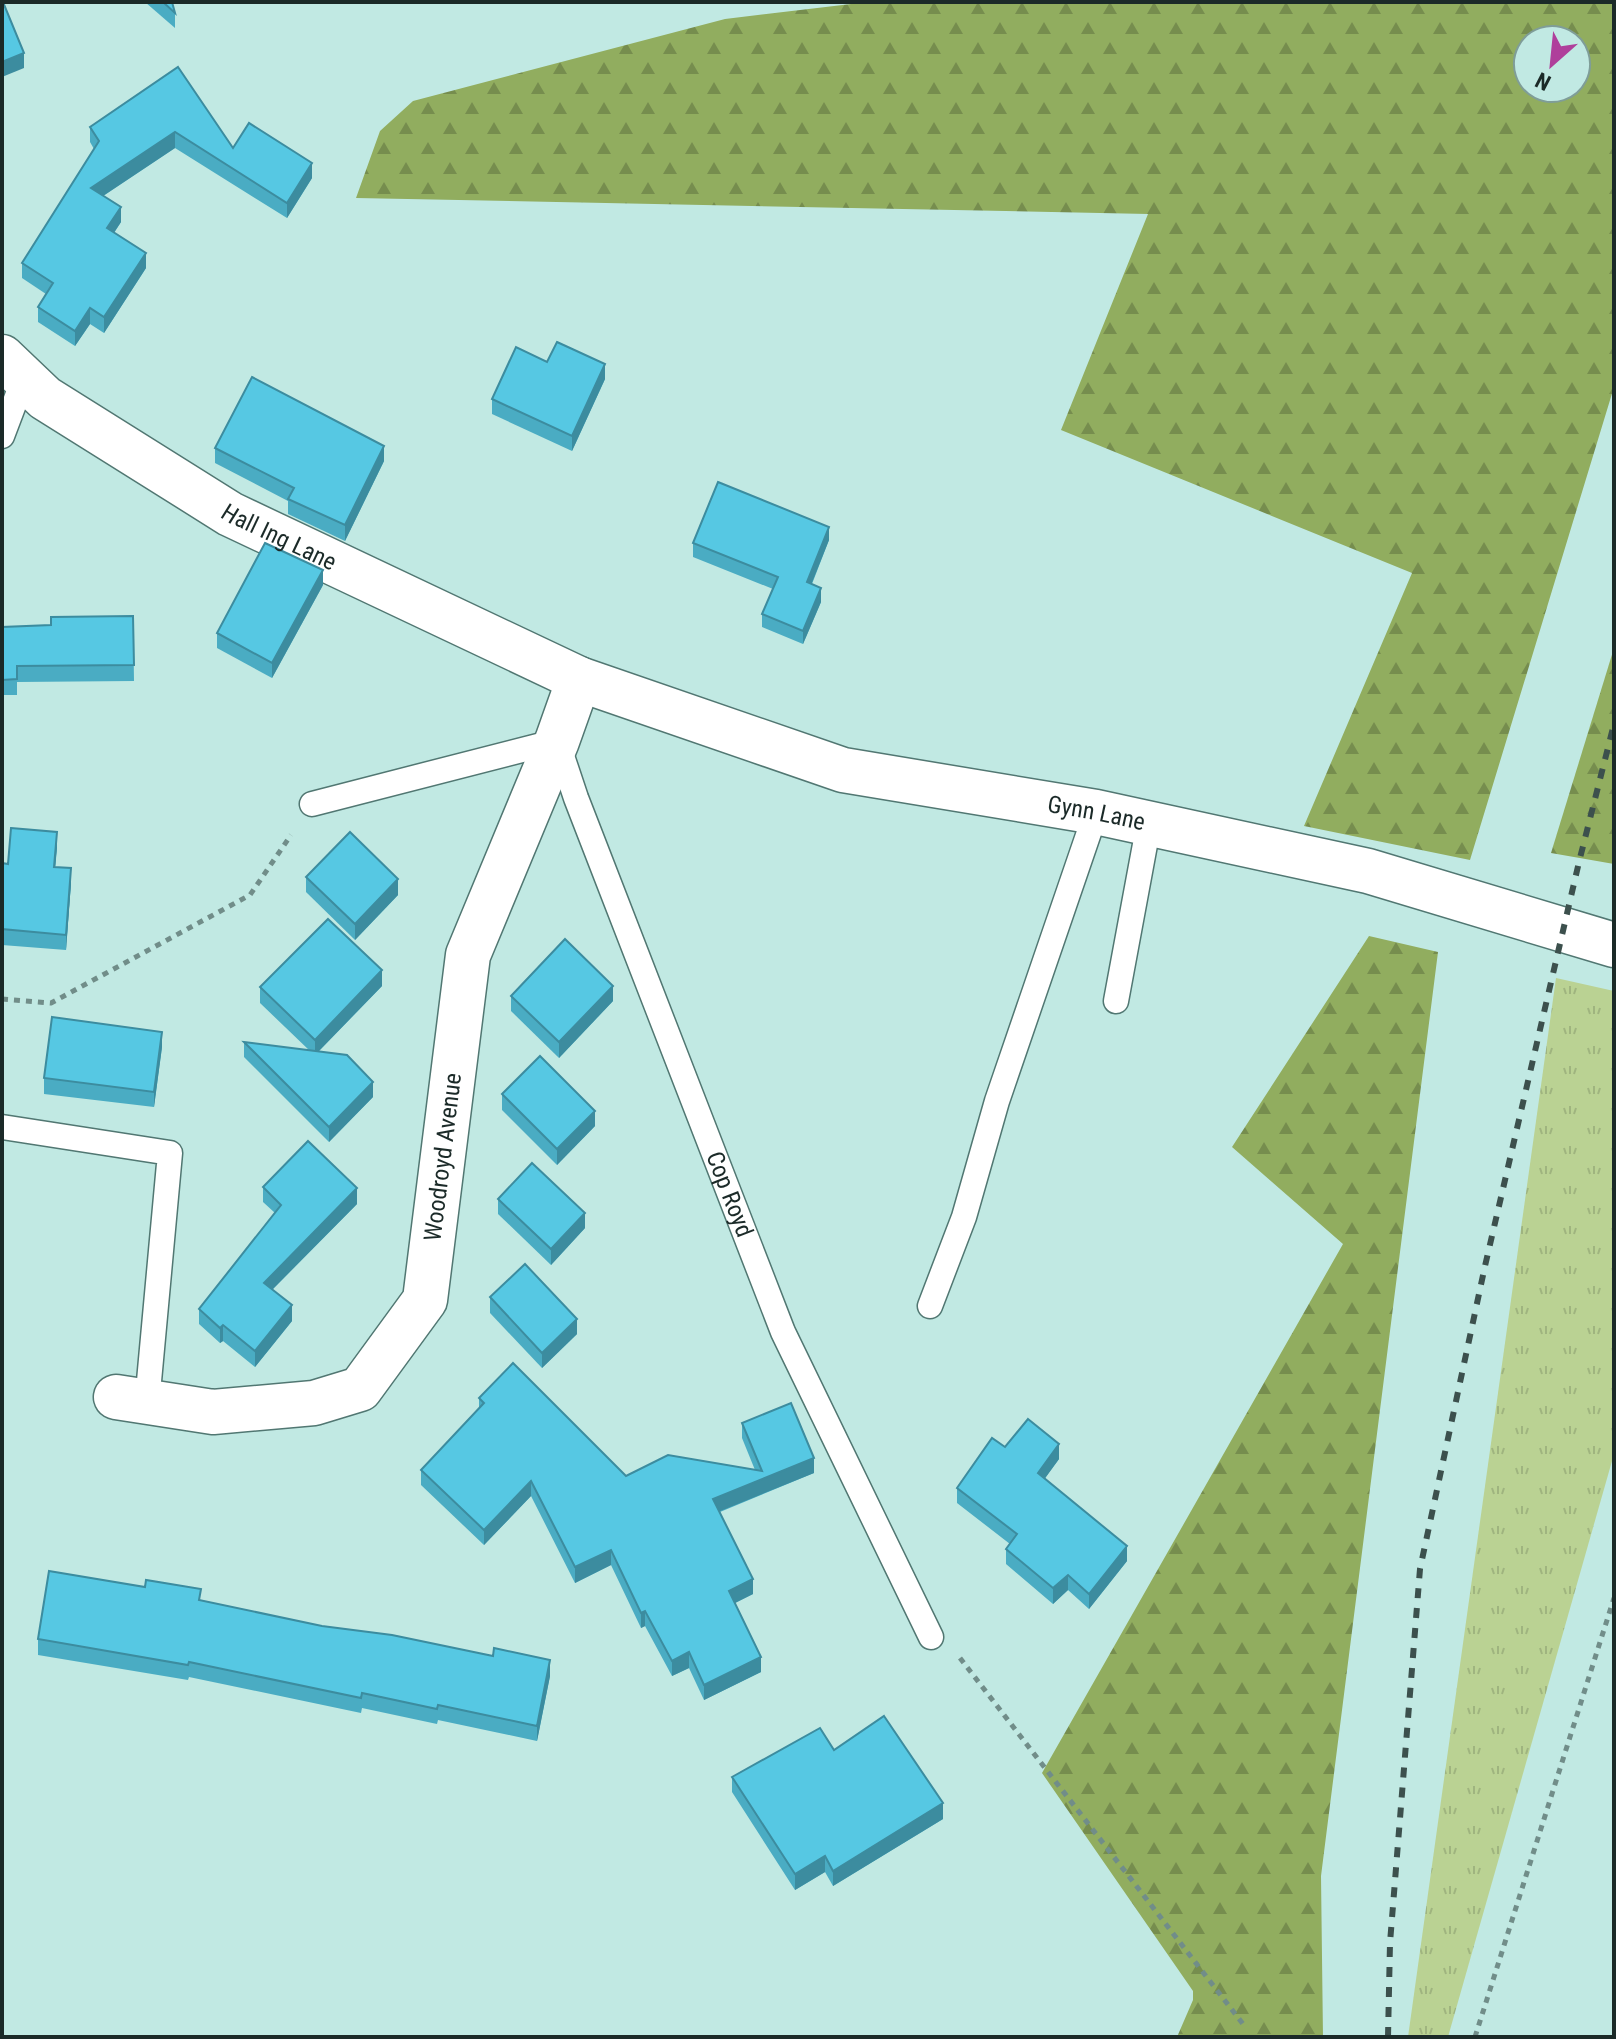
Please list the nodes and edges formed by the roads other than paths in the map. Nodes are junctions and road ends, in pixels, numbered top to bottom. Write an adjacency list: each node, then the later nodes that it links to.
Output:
1 (13, 367): 2 (lane); 3 (street, Hall Ing Lane)
2 (2, 436)
3 (579, 679): 4 (street, Woodroyd Avenue); 6 (street, Gynn Lane)
4 (557, 741): 5 (lane); 12 (street, Woodroyd Avenue); 13 (lane, Cop Royd)
5 (312, 804)
6 (1096, 812): 7 (street, Gynn Lane); 11 (lane)
7 (1149, 823): 8 (street, Gynn Lane); 9 (lane)
8 (1614, 945)
9 (1116, 1001)
10 (2, 1127): 12 (lane)
11 (930, 1306)
12 (132, 1400)
13 (931, 1637)

